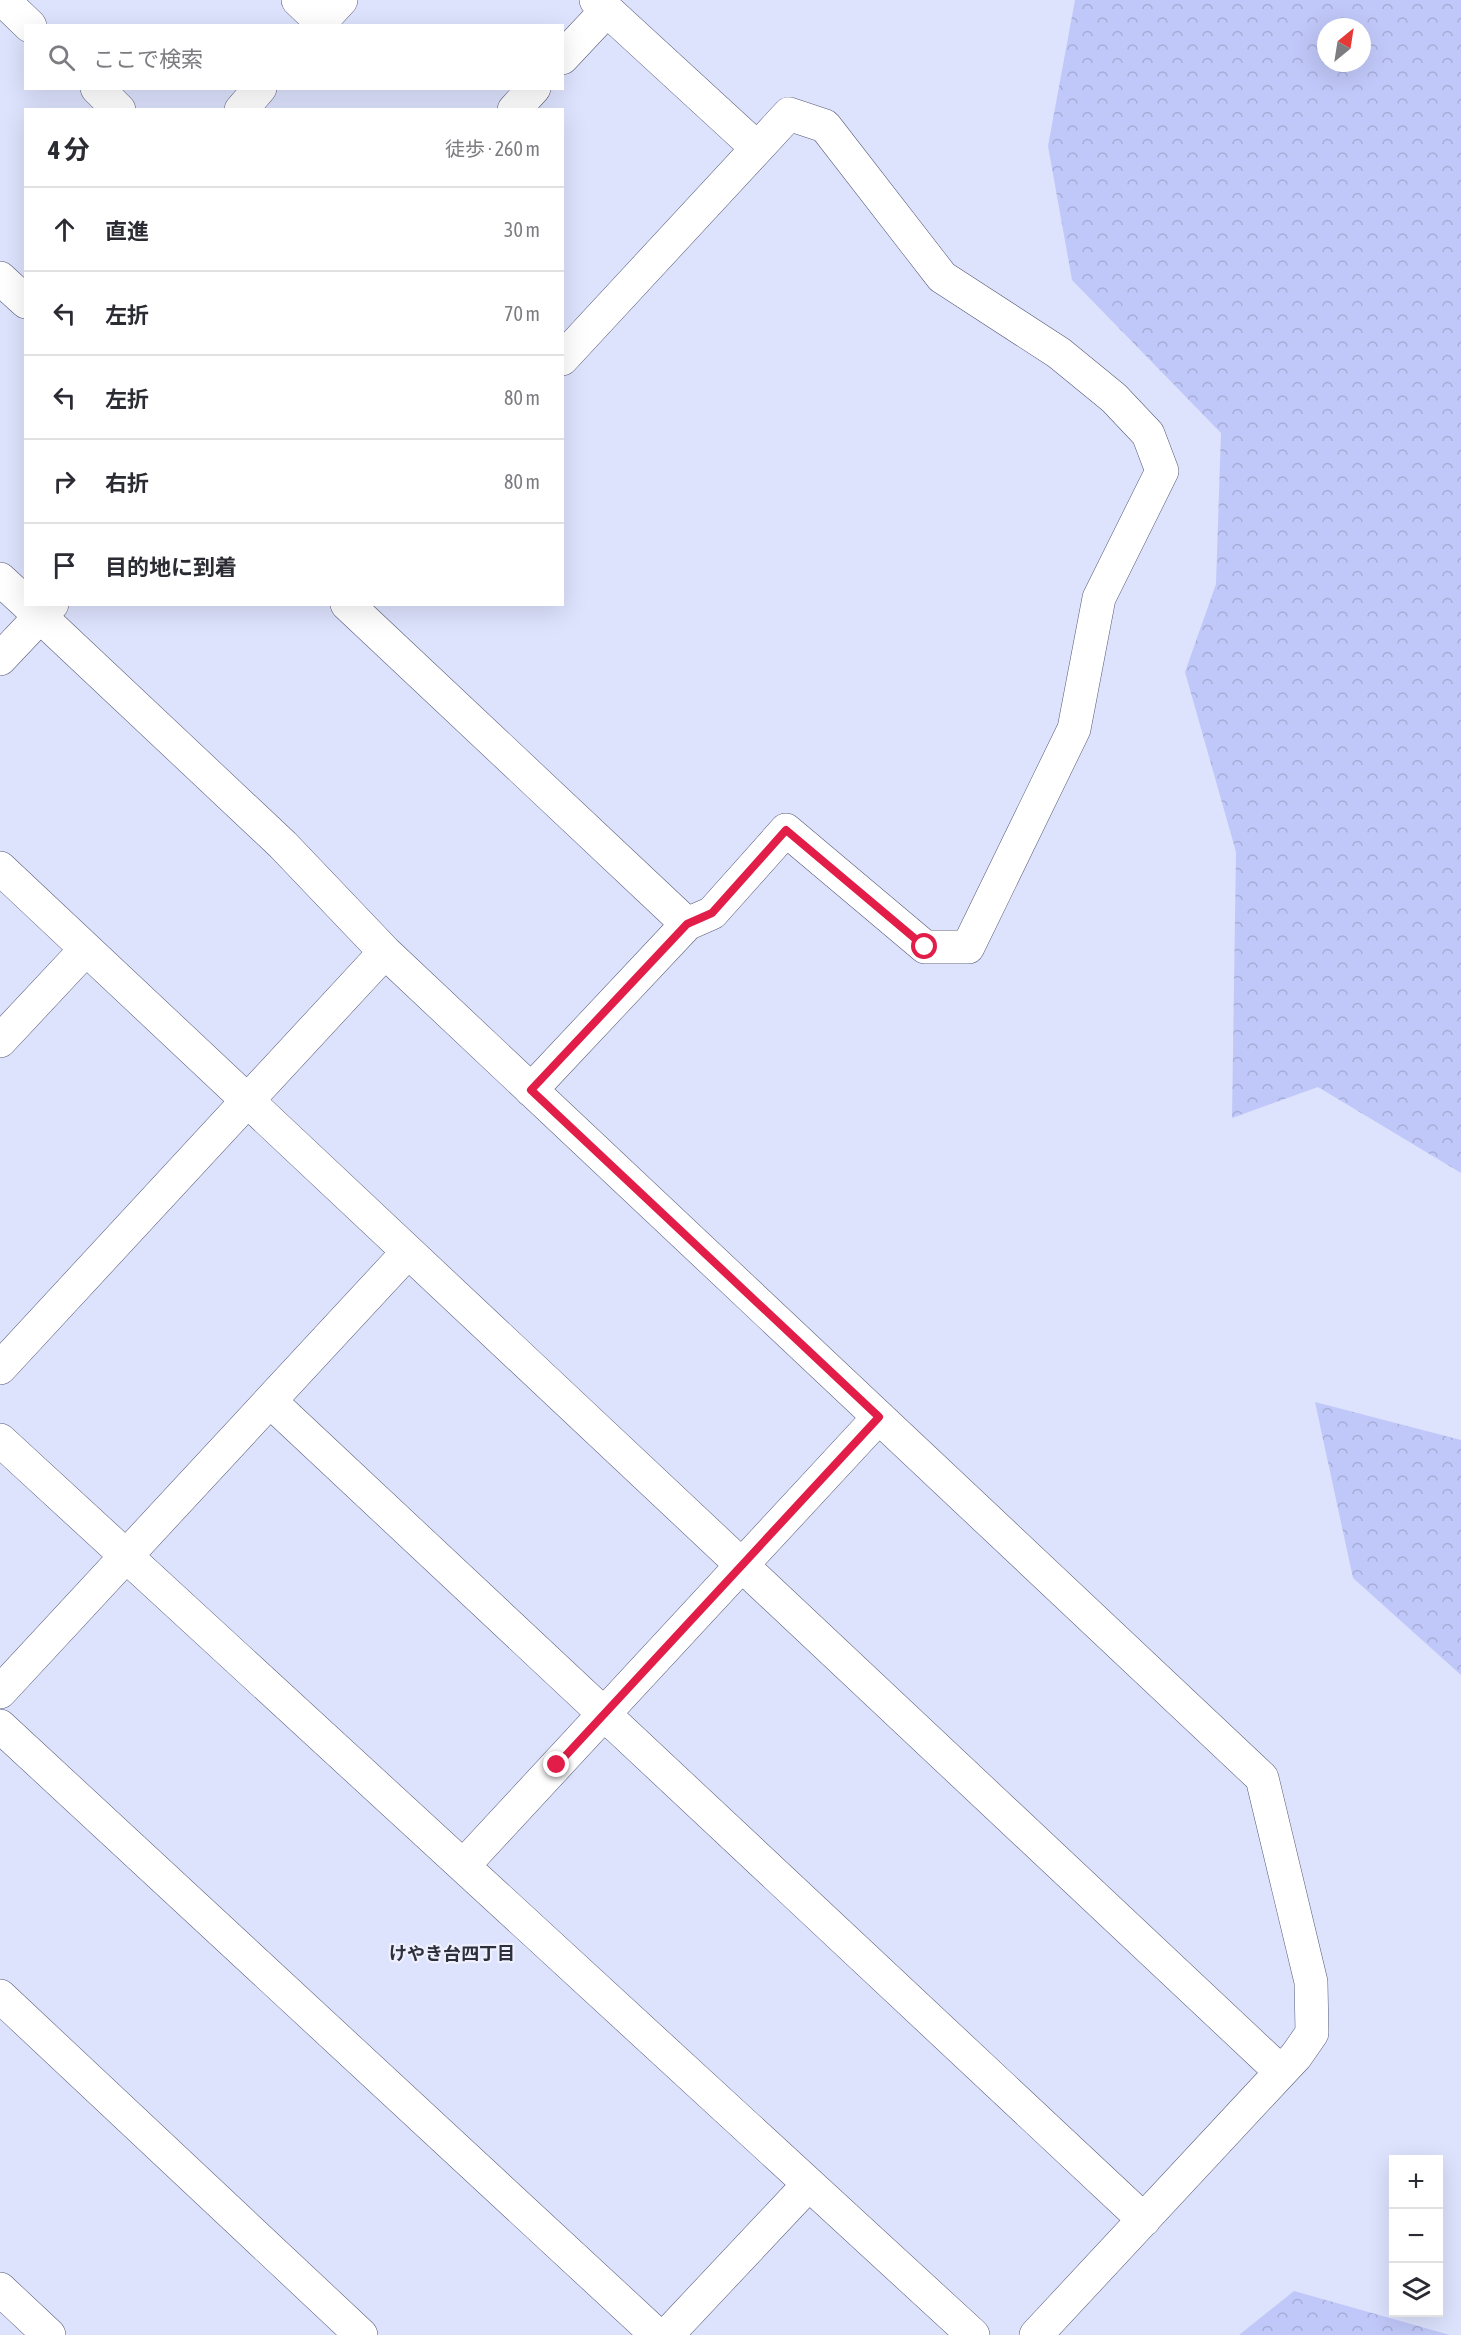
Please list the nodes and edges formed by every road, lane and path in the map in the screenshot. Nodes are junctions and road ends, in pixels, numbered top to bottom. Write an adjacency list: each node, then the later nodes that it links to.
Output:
1 (3, 0): 3 (street)
2 (601, 5): 4 (street); 11 (street)
3 (28, 24)
4 (564, 55)
5 (99, 90): 8 (street)
6 (258, 90): 9 (street)
7 (532, 90): 10 (street)
8 (117, 108)
9 (243, 108)
10 (516, 108)
11 (756, 148): 14 (street); 21 (street)
12 (0, 278): 13 (street)
13 (24, 300)
14 (564, 357)
15 (0, 579): 16 (street)
16 (24, 598)
17 (349, 606): 21 (street)
18 (36, 607): 19 (street); 23 (street)
19 (0, 659)
20 (0, 868): 22 (street)
21 (687, 924): 25 (street)
22 (86, 949): 24 (street); 26 (street)
23 (385, 952): 25 (street); 26 (street)
24 (0, 1041)
25 (531, 1090): 30 (street)
26 (248, 1101): 27 (street); 28 (street)
27 (408, 1252): 29 (street); 33 (street)
28 (0, 1368)
29 (270, 1401): 32 (street); 35 (street)
30 (879, 1417): 33 (street); 39 (street)
31 (0, 1440): 32 (street)
32 (127, 1556): 34 (street); 37 (street)
33 (742, 1565): 35 (street); 39 (street)
34 (0, 1692)
35 (603, 1714): 37 (street); 41 (street)
36 (0, 1726): 45 (street)
37 (463, 1866): 40 (street)
38 (0, 1996): 44 (street)
39 (1281, 2072): 41 (street)
40 (809, 2184): 46 (street); 47 (street)
41 (1144, 2220): 48 (street)
42 (0, 2289): 43 (street)
43 (49, 2335)
44 (361, 2335)
45 (657, 2335)
46 (667, 2335)
47 (974, 2335)
48 (1036, 2335)

